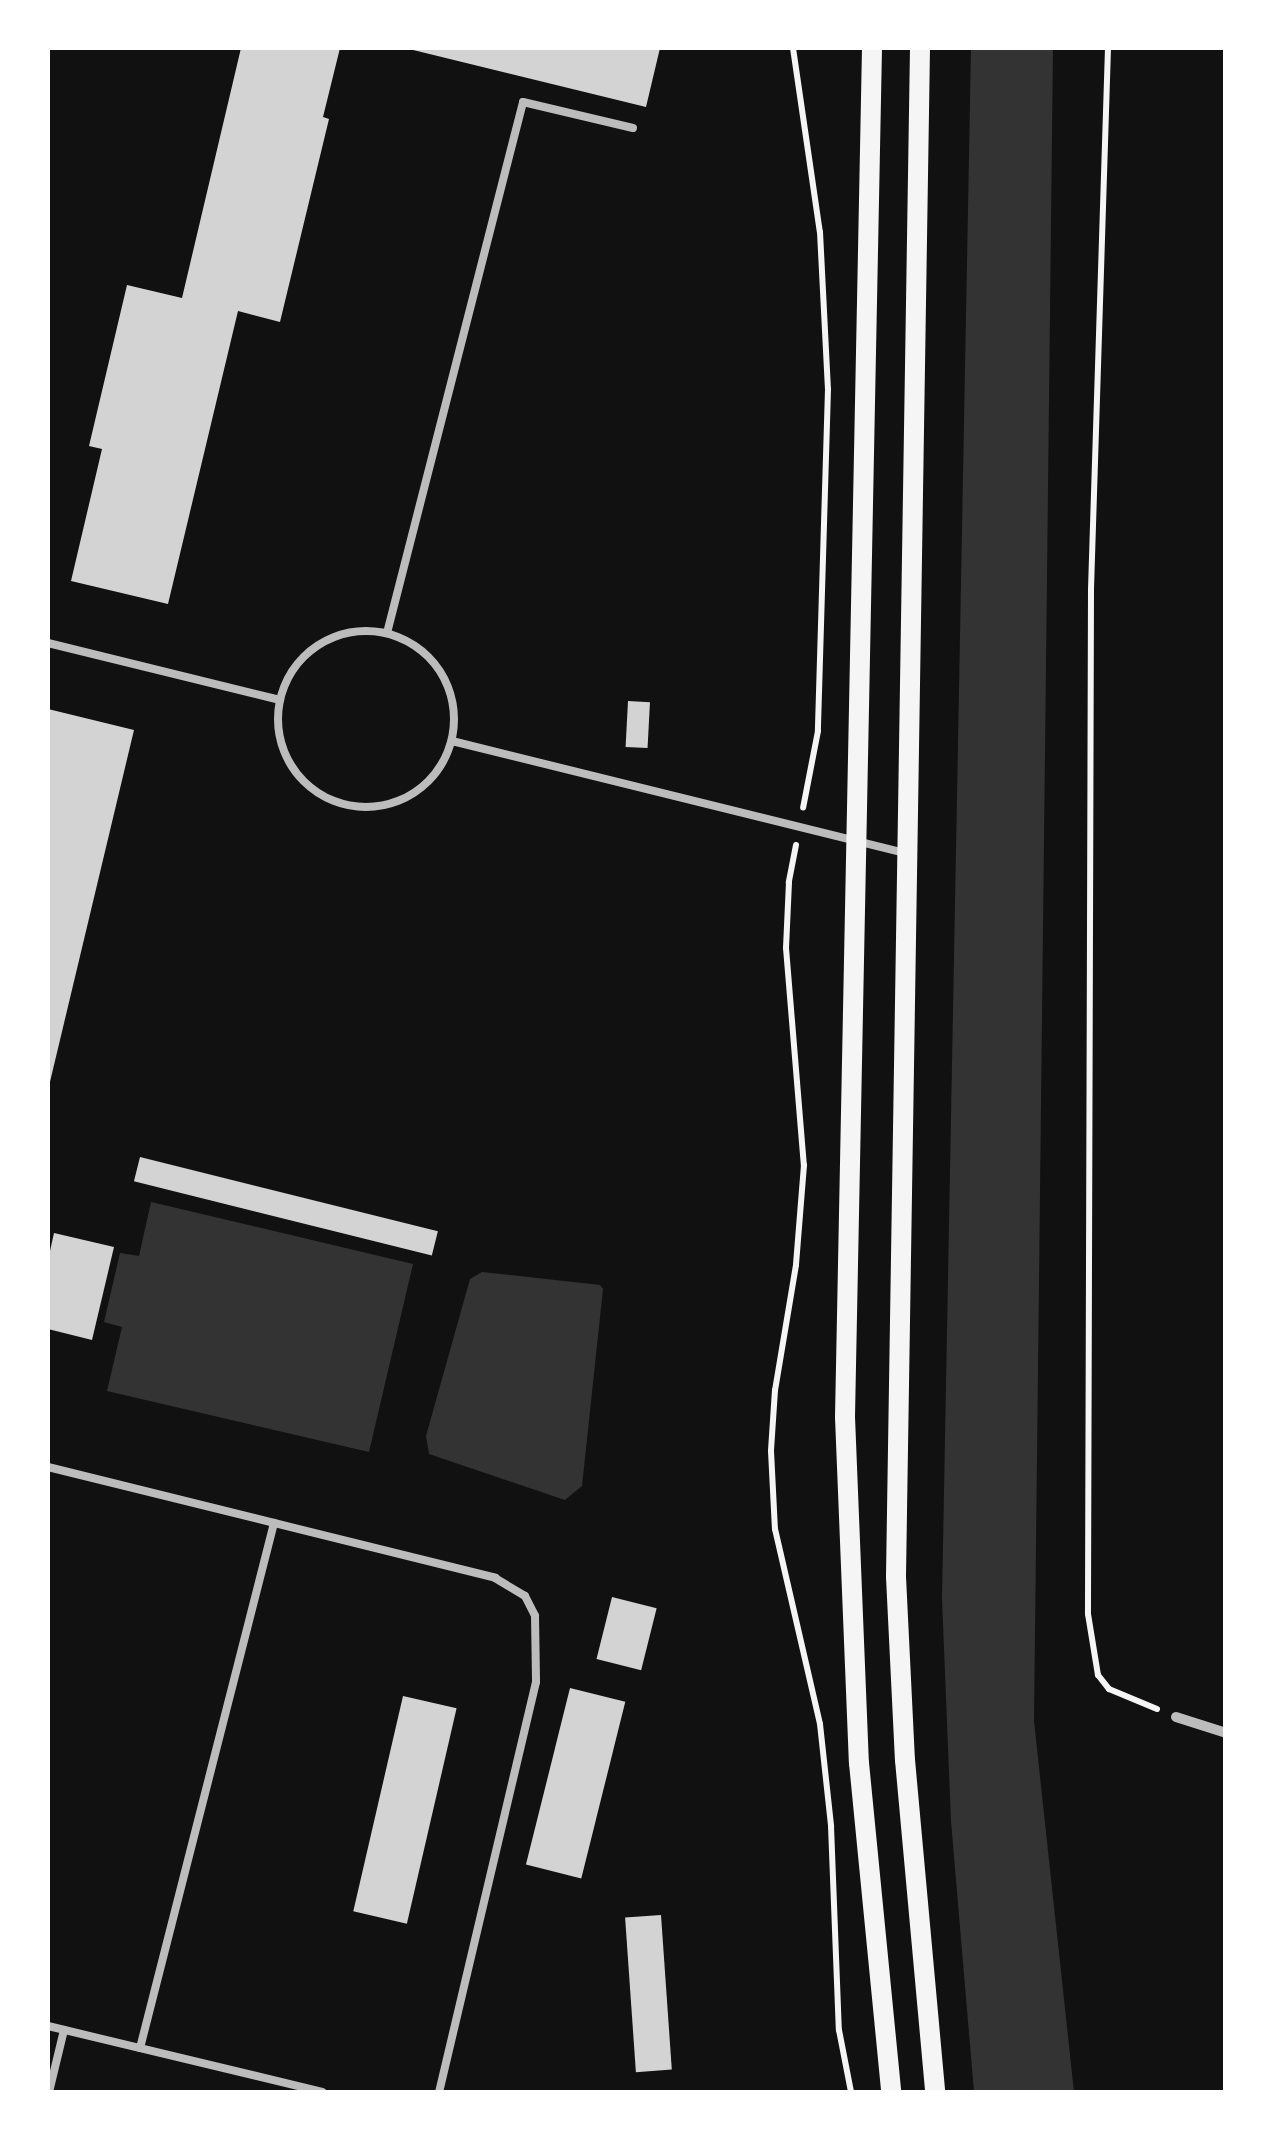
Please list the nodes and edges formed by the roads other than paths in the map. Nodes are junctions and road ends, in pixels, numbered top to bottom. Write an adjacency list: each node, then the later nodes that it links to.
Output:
1 (872, 48): 8 (main road)
2 (920, 48): 9 (main road)
3 (633, 128): 4 (lane)
4 (386, 633): 6 (lane); 7 (lane)
5 (48, 643): 6 (lane)
6 (280, 700): 7 (lane)
7 (452, 740): 8 (lane)
8 (857, 843): 9 (lane); 21 (main road)
9 (907, 854): 22 (main road)
10 (49, 1467): 11 (lane); 12 (lane)
11 (48, 1480)
12 (274, 1523): 17 (lane); 20 (lane)
13 (1176, 1718): 14 (street)
14 (1226, 1733)
15 (48, 2026): 16 (lane)
16 (64, 2030): 17 (lane); 18 (lane)
17 (140, 2048): 19 (lane)
18 (49, 2092)
19 (322, 2092)
20 (439, 2092)
21 (891, 2092)
22 (935, 2092)

